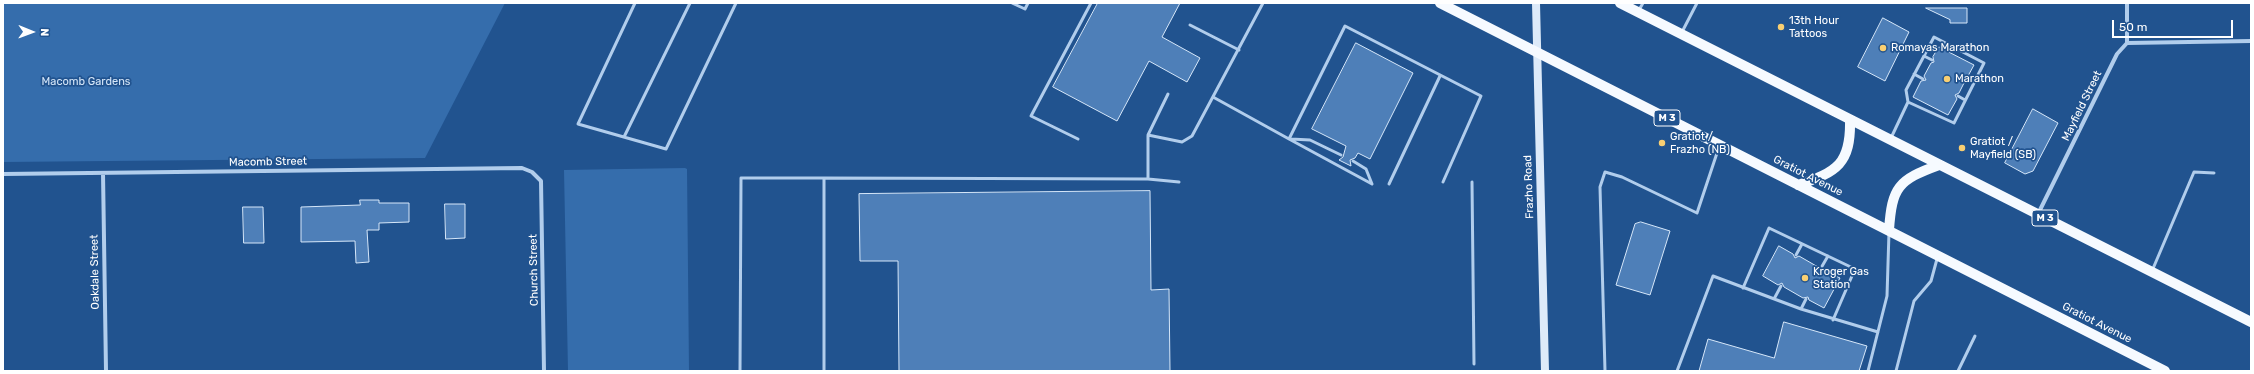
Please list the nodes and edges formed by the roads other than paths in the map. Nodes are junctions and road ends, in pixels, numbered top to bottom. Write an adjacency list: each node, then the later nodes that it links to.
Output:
1 (635, 3): 34 (lane)
2 (690, 3): 34 (lane)
3 (736, 3): 34 (lane)
4 (1012, 3): 5 (lane)
5 (1028, 3)
6 (1091, 3): 35 (lane)
7 (1263, 3): 18 (lane)
8 (1440, 3): 19 (main road, Gratiot Avenue / M 3)
9 (1536, 3): 19 (street, Frazho Road)
10 (1620, 3): 13 (main road, M 3)
11 (1697, 3): 15 (lane)
12 (2127, 3): 17 (street)
13 (1640, 8): 15 (main road, M 3)
14 (1190, 25): 18 (lane)
15 (1682, 34): 32 (main road, M 3)
16 (2251, 41): 17 (street)
17 (2127, 42): 53 (street, Mayfield Street)
18 (1239, 50): 29 (lane)
19 (1537, 52): 38 (main road, Gratiot Avenue / M 3); 75 (street, Frazho Road)
20 (1924, 56): 21 (lane); 22 (lane); 26 (lane)
21 (1932, 60)
22 (1914, 74): 24 (lane); 31 (lane)
23 (1440, 76): 36 (lane); 49 (lane); 51 (lane)
24 (1923, 79)
25 (1967, 79): 26 (lane)
26 (1974, 82): 30 (lane)
27 (1168, 94): 33 (lane)
28 (1958, 96): 30 (lane)
29 (1213, 97): 33 (lane); 36 (lane)
30 (1965, 100): 31 (lane)
31 (1908, 102): 37 (lane)
32 (1850, 120): 37 (main road, M 3); 52 (main road)
33 (1148, 135): 47 (lane)
34 (624, 137)
35 (1078, 139)
36 (1289, 139): 39 (lane); 40 (lane)
37 (1890, 140): 41 (main road, M 3)
38 (1720, 145): 52 (main road, Gratiot Avenue / M 3); 76 (lane)
39 (1342, 155)
40 (1353, 161)
41 (1939, 164): 53 (main road, M 3); 54 (main road)
42 (532, 172): 43 (street, Macomb Street); 72 (street, Church Street)
43 (103, 173): 45 (street, Macomb Street); 71 (street, Oakdale Street)
44 (2214, 173): 60 (lane)
45 (3, 174)
46 (824, 178): 47 (lane); 73 (lane); 74 (lane)
47 (1148, 179): 48 (lane)
48 (1179, 182)
49 (1443, 182)
50 (1472, 182): 70 (lane)
51 (1389, 184)
52 (1798, 185): 54 (main road, Gratiot Avenue / M 3)
53 (2038, 214): 60 (main road, M 3)
54 (1889, 230): 58 (main road, Gratiot Avenue / M 3); 68 (lane)
55 (1802, 244): 56 (lane); 57 (lane); 62 (lane)
56 (1796, 255)
57 (1828, 256): 59 (lane); 66 (lane)
58 (1938, 256): 79 (lane); 81 (main road, Gratiot Avenue / M 3)
59 (1821, 268)
60 (2151, 272): 67 (main road, M 3)
61 (1781, 286): 63 (lane)
62 (1743, 288): 63 (lane); 77 (lane)
63 (1774, 299): 65 (lane)
64 (1806, 299): 65 (lane)
65 (1800, 309): 66 (lane)
66 (1833, 320): 68 (lane)
67 (2251, 322)
68 (1878, 332): 78 (lane)
69 (1975, 336): 80 (lane)
70 (1474, 364)
71 (106, 371)
72 (544, 371)
73 (740, 371)
74 (824, 371)
75 (1545, 371)
76 (1605, 371)
77 (1677, 371)
78 (1868, 371)
79 (1896, 371)
80 (1958, 371)
81 (2165, 371)

